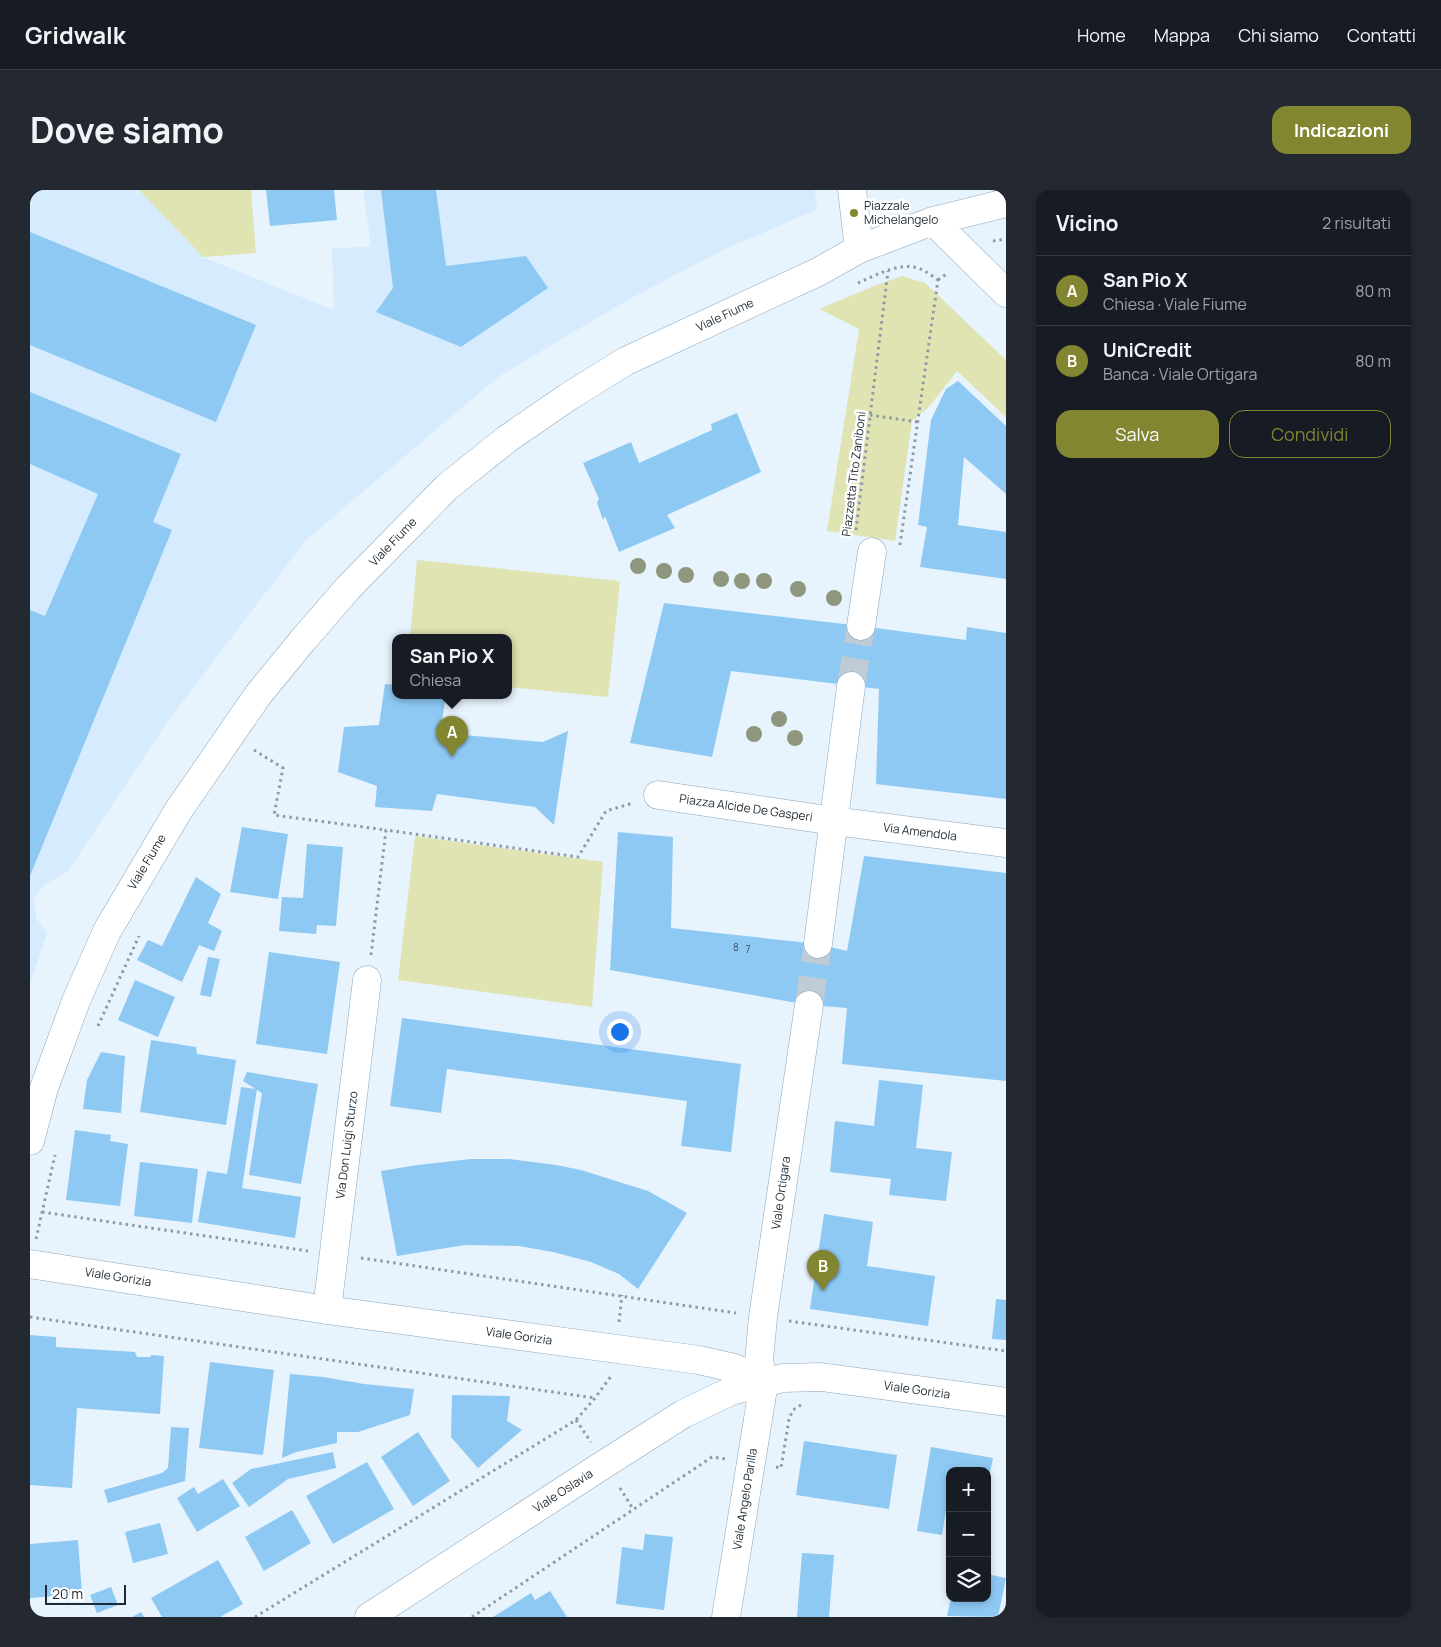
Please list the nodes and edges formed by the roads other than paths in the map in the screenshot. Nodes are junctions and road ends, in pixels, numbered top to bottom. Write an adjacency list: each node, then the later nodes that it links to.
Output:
1 (852, 190): 4 (street)
2 (1006, 202): 3 (street, Viale Fiume)
3 (933, 221): 4 (street, Viale Fiume); 5 (street)
4 (859, 249): 15 (street, Viale Fiume)
5 (1006, 294)
6 (872, 552): 7 (street)
7 (861, 626)
8 (851, 686): 10 (street)
9 (658, 795): 10 (street, Piazza Alcide De Gasperi)
10 (834, 821): 11 (street, Via Amendola); 12 (street)
11 (1006, 843)
12 (818, 944)
13 (368, 980): 17 (street, Via Don Luigi Sturzo)
14 (809, 1005): 18 (street, Viale Ortigara)
15 (30, 1141)
16 (32, 1255): 17 (street, Viale Gorizia)
17 (326, 1310): 18 (street, Viale Gorizia)
18 (764, 1382): 19 (street, Viale Gorizia); 20 (street, Viale Oslavia); 21 (street, Viale Angelo Parilla)
19 (1006, 1402)
20 (369, 1617)
21 (726, 1617)

